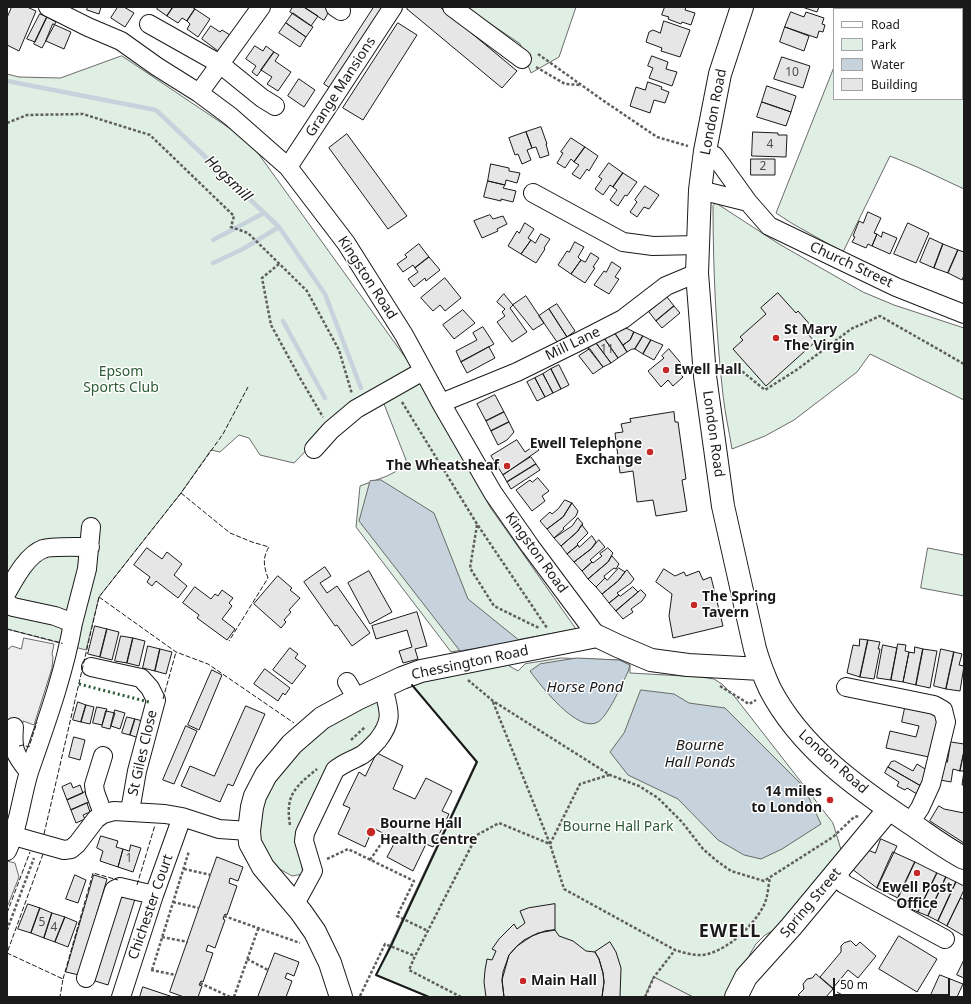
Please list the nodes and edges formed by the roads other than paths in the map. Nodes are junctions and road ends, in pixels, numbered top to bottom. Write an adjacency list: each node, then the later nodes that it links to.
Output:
1 (48, 7): 9 (street, Kingston Road)
2 (261, 7): 8 (street)
3 (393, 7): 12 (street, Grange Mansions)
4 (452, 7): 7 (street)
5 (742, 7): 11 (main road, London Road)
6 (149, 24): 8 (street)
7 (530, 56)
8 (220, 64): 9 (street); 10 (street)
9 (199, 93): 12 (street, Kingston Road)
10 (275, 106)
11 (705, 151): 13 (main road, London Road); 15 (street, Church Street)
12 (288, 167): 19 (street, Kingston Road)
13 (700, 190): 15 (street); 16 (main road, London Road)
14 (533, 193): 16 (street)
15 (748, 202): 18 (street, Church Street)
16 (698, 245): 17 (main road, London Road)
17 (697, 274): 20 (street, Mill Lane); 29 (main road, London Road)
18 (964, 314)
19 (423, 371): 20 (street, Kingston Road); 21 (street)
20 (441, 403): 27 (street, Kingston Road)
21 (314, 449)
22 (91, 527): 23 (street)
23 (90, 547): 24 (street); 26 (street)
24 (7, 592)
25 (7, 603): 26 (street)
26 (74, 623): 34 (street)
27 (597, 636): 29 (main road); 30 (main road, Chessington Road)
28 (91, 667): 36 (street, St Giles Close)
29 (761, 669): 35 (main road, London Road)
30 (383, 687): 40 (main road, Chessington Road); 45 (street)
31 (846, 687): 38 (street)
32 (14, 727): 34 (street)
33 (103, 756): 37 (street)
34 (29, 772): 41 (street)
35 (889, 809): 38 (main road, London Road); 43 (main road, Spring Street)
36 (130, 812): 37 (street); 39 (street)
37 (103, 814): 41 (street)
38 (915, 816): 42 (main road, London Road)
39 (190, 820): 40 (street); 44 (street, Chichester Court)
40 (248, 831): 45 (main road, Chessington Road)
41 (9, 840)
42 (964, 858)
43 (836, 873): 46 (street); 50 (main road, Spring Street)
44 (154, 895): 47 (street); 48 (street, Chichester Court)
45 (295, 904): 49 (main road, Chessington Road)
46 (945, 939)
47 (86, 978)
48 (121, 997)
49 (345, 997)
50 (736, 997)

